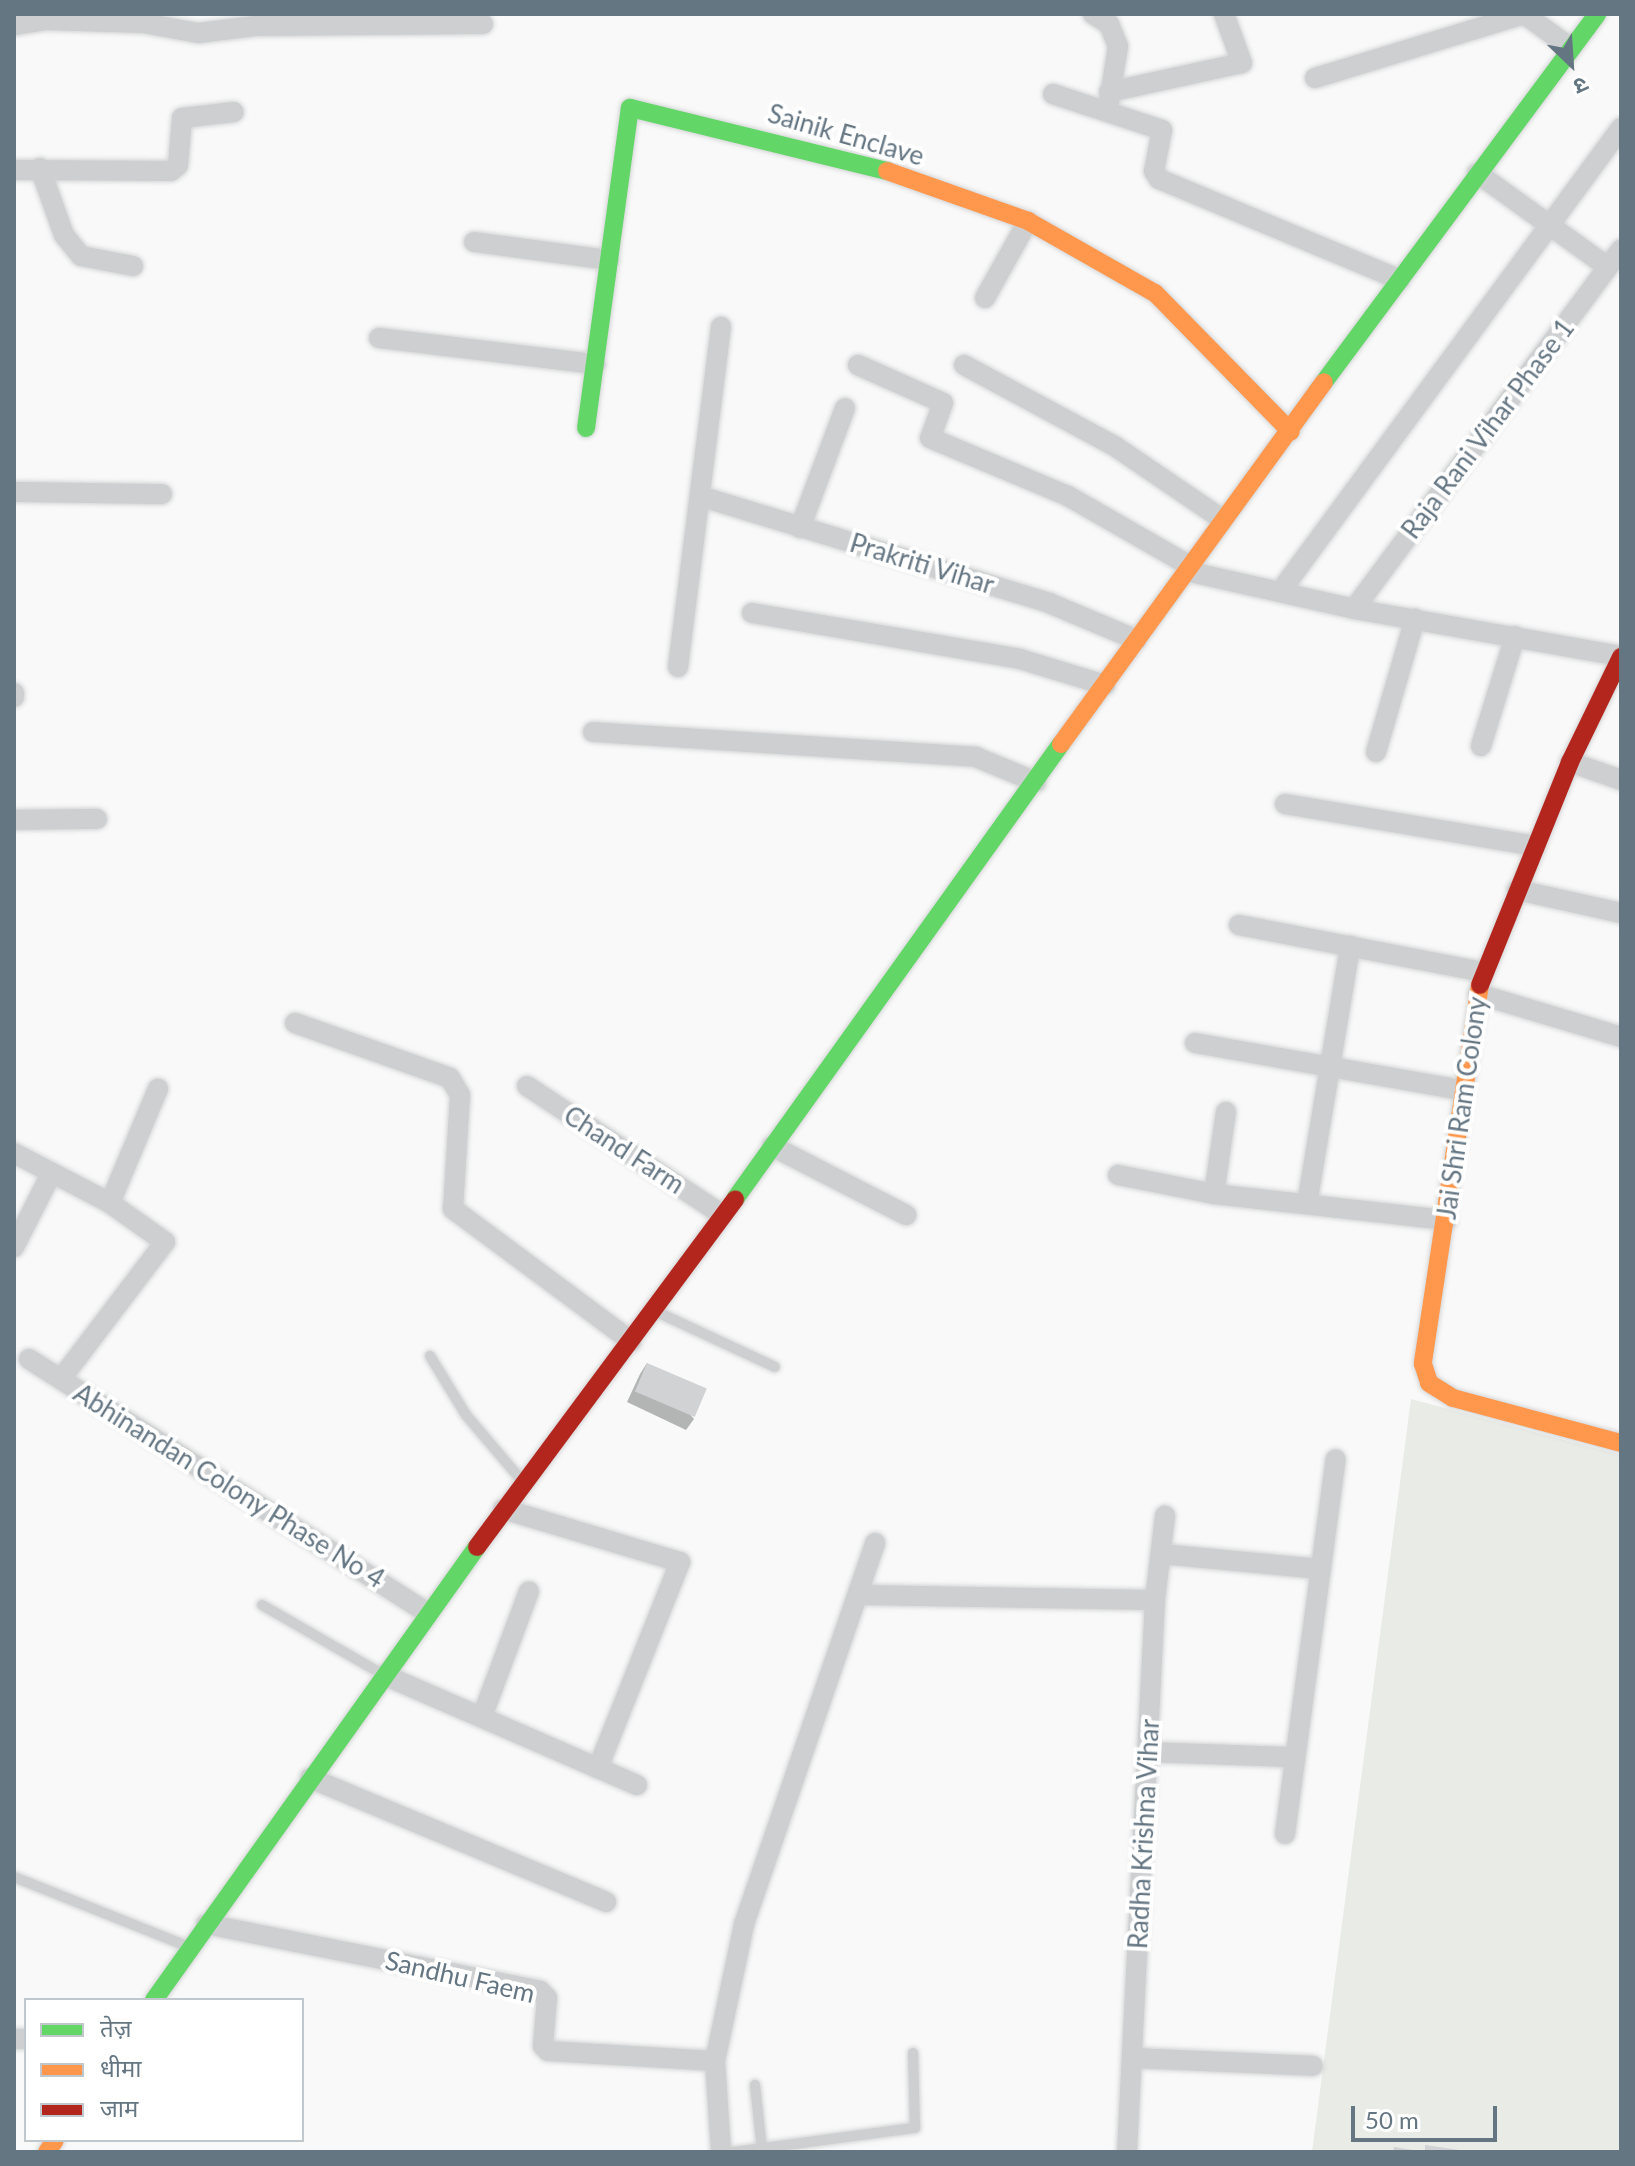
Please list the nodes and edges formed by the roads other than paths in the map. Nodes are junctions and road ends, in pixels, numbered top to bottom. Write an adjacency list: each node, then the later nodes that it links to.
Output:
1 (1093, 14): 10 (street)
2 (1224, 14): 10 (street)
3 (1524, 14): 7 (street); 8 (street)
4 (1597, 14): 7 (street)
5 (483, 24): 6 (street)
6 (14, 25)
7 (1571, 48): 15 (street)
8 (1315, 78)
9 (1053, 94): 10 (street)
10 (1109, 102): 23 (street)
11 (234, 112): 13 (street)
12 (1621, 128): 17 (street)
13 (40, 168): 14 (street); 21 (street)
14 (14, 170)
15 (1477, 173): 17 (street); 23 (street)
16 (1028, 221): 20 (street, Sainik Enclave); 24 (street); 32 (street, Sainik Enclave)
17 (1551, 225): 22 (street); 39 (street)
18 (474, 242): 20 (street)
19 (1621, 249): 22 (street, Raja Rani Vihar Phase 1)
20 (609, 260): 27 (street, Sainik Enclave)
21 (133, 266)
22 (1608, 267): 40 (street, Raja Rani Vihar Phase 1)
23 (1400, 280): 32 (street)
24 (985, 298)
25 (721, 327): 35 (street)
26 (379, 338): 27 (street)
27 (595, 364): 31 (street, Sainik Enclave)
28 (858, 365): 38 (street, Jai Shri Ram Colony)
29 (964, 365): 36 (street)
30 (845, 408): 37 (street)
31 (586, 428)
32 (1291, 432): 36 (street)
33 (14, 492): 34 (street)
34 (162, 494)
35 (703, 497): 37 (street, Prakriti Vihar); 46 (street)
36 (1222, 519): 38 (street)
37 (800, 528): 44 (street, Prakriti Vihar)
38 (1188, 569): 39 (street, Jai Shri Ram Colony); 44 (street)
39 (1280, 592): 40 (street, Jai Shri Ram Colony)
40 (1354, 609): 42 (street, Jai Shri Ram Colony)
41 (752, 613): 47 (street)
42 (1415, 619): 43 (street, Jai Shri Ram Colony); 50 (street)
43 (1515, 636): 45 (street, Jai Shri Ram Colony); 49 (street)
44 (1137, 640): 47 (street)
45 (1621, 656): 51 (street, Jai Shri Ram Colony)
46 (678, 667)
47 (1105, 685): 53 (street)
48 (593, 732): 53 (street)
49 (1481, 746)
50 (1376, 752)
51 (1570, 762): 52 (street); 57 (street, Jai Shri Ram Colony)
52 (1621, 780)
53 (1036, 782): 72 (street)
54 (1285, 804): 57 (street)
55 (97, 819): 56 (street)
56 (14, 820)
57 (1536, 846): 58 (street, Jai Shri Ram Colony)
58 (1517, 890): 59 (street); 62 (street, Jai Shri Ram Colony)
59 (1621, 913)
60 (1239, 925): 61 (street)
61 (1350, 946): 62 (street); 67 (street)
62 (1483, 972): 63 (street, Jai Shri Ram Colony)
63 (1478, 994): 65 (street); 70 (street, Jai Shri Ram Colony)
64 (295, 1023): 84 (street)
65 (1621, 1037)
66 (1195, 1043): 67 (street)
67 (1328, 1065): 70 (street); 78 (street)
68 (527, 1086): 79 (street, Chand Farm)
69 (158, 1089): 77 (street)
70 (1462, 1090): 81 (street, Jai Shri Ram Colony)
71 (1226, 1112): 76 (street)
72 (772, 1146): 79 (street); 80 (street)
73 (14, 1153): 74 (street)
74 (51, 1174): 77 (street); 82 (street)
75 (1118, 1175): 76 (street)
76 (1214, 1194): 78 (street)
77 (110, 1203): 88 (street)
78 (1307, 1204): 81 (street)
79 (721, 1214): 83 (street)
80 (906, 1215)
81 (1447, 1220): 89 (street, Jai Shri Ram Colony)
82 (14, 1247)
83 (655, 1311): 84 (street); 87 (lane)
84 (631, 1341): 91 (street)
85 (430, 1356): 91 (lane)
86 (29, 1359): 88 (street, Abhinandan Colony Phase No 4)
87 (775, 1367)
88 (61, 1379): 101 (street, Abhinandan Colony Phase No 4)
89 (1621, 1443)
90 (1336, 1459): 96 (street)
91 (523, 1482): 92 (street)
92 (503, 1509): 101 (street); 106 (street)
93 (1165, 1516): 95 (street, Radha Krishna Vihar)
94 (875, 1543): 98 (street)
95 (1161, 1554): 96 (street); 99 (street, Radha Krishna Vihar)
96 (1320, 1569): 105 (street)
97 (529, 1591): 103 (street)
98 (858, 1595): 99 (street); 117 (street)
99 (1155, 1600): 104 (street, Radha Krishna Vihar)
100 (262, 1605): 102 (lane)
101 (428, 1613): 102 (street)
102 (384, 1675): 103 (street); 107 (street)
103 (482, 1717): 106 (street)
104 (1149, 1752): 105 (street); 116 (street, Radha Krishna Vihar)
105 (1294, 1757): 109 (street)
106 (598, 1768): 108 (street)
107 (310, 1778): 111 (street); 112 (street)
108 (637, 1785)
109 (1285, 1834)
110 (14, 1877): 113 (lane)
111 (606, 1902)
112 (206, 1924): 113 (street); 117 (street, Sandhu Faem)
113 (190, 1948): 114 (street)
114 (155, 1998)
115 (913, 2053): 120 (lane)
116 (1132, 2058): 118 (street); 123 (street, Radha Krishna Vihar)
117 (715, 2061): 121 (street)
118 (1313, 2066)
119 (755, 2085): 120 (lane)
120 (762, 2149): 122 (lane)
121 (721, 2152)
122 (734, 2152)
123 (1127, 2152)

